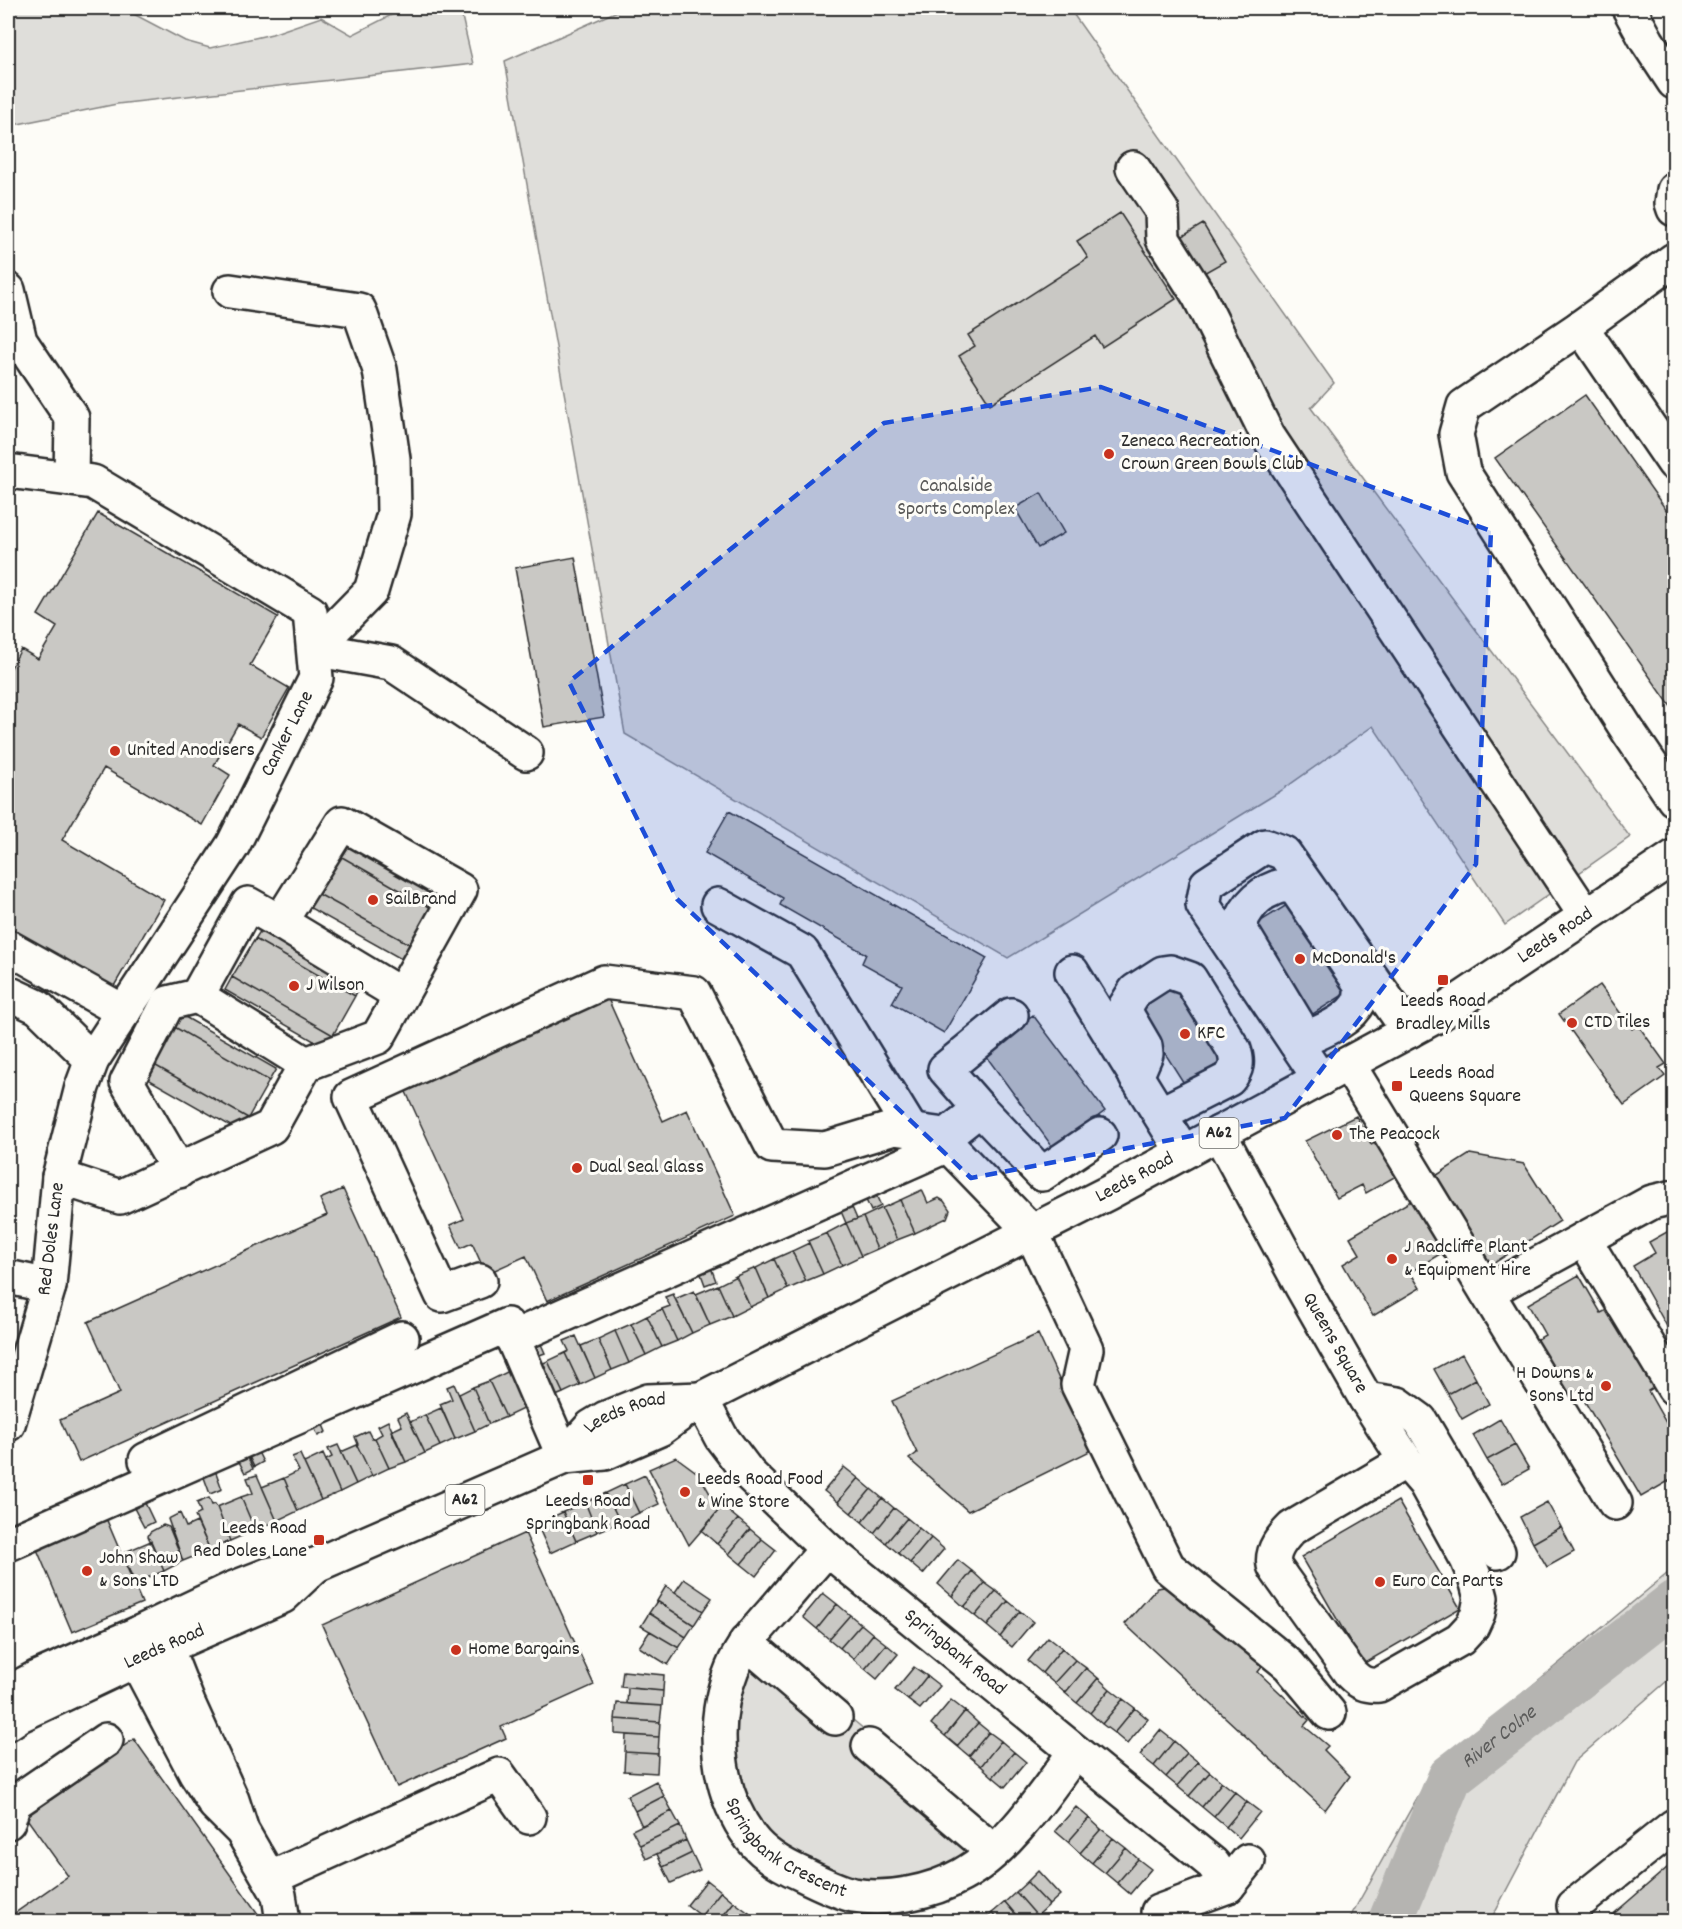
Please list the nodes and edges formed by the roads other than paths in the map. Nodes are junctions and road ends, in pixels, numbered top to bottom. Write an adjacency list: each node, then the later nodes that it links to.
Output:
1 (1629, 8): 2 (street)
2 (1674, 82)
3 (1133, 168): 18 (street)
4 (1674, 190): 5 (street)
5 (1674, 209)
6 (1674, 260): 9 (street)
7 (8, 290): 12 (street)
8 (230, 291): 13 (street)
9 (1581, 327): 10 (street); 15 (street)
10 (1674, 463)
11 (8, 471): 12 (street, Canker Lane)
12 (71, 479): 13 (street, Canker Lane)
13 (314, 649): 14 (street); 26 (street, Canker Lane)
14 (526, 753)
15 (1674, 799)
16 (1674, 857): 18 (street, Leeds Road / A62)
17 (718, 905): 36 (street)
18 (1586, 916): 28 (street, Leeds Road / A62)
19 (280, 922): 24 (street); 24 (street); 25 (street)
20 (8, 947): 26 (street)
21 (1071, 972): 33 (street)
22 (1373, 992): 28 (street); 29 (street); 29 (street); 29 (street)
23 (8, 993): 32 (street)
24 (401, 995): 30 (street)
25 (197, 996): 30 (street); 41 (street)
26 (124, 1012): 32 (street, Canker Lane)
27 (1011, 1015): 34 (street)
28 (1409, 1031): 31 (street, Leeds Road / A62)
29 (1296, 1043): 31 (street)
30 (306, 1064): 41 (street)
31 (1334, 1072): 37 (street, Leeds Road / A62); 49 (street)
32 (87, 1073): 42 (street, Red Doles Lane)
33 (1136, 1077): 35 (street); 35 (street)
34 (980, 1109): 38 (street); 39 (street)
35 (1160, 1114): 40 (street)
36 (911, 1130): 39 (street); 47 (street)
37 (1219, 1133): 40 (street, Leeds Road / A62); 55 (street, Queens Square)
38 (1100, 1136)
39 (945, 1142): 44 (street); 51 (street)
40 (1183, 1152): 44 (street, Leeds Road / A62)
41 (179, 1171): 42 (street)
42 (59, 1177): 48 (street, Red Doles Lane)
43 (1674, 1197): 45 (street)
44 (1031, 1232): 54 (street, Leeds Road / A62); 66 (street)
45 (1584, 1239): 49 (street); 52 (street)
46 (8, 1277): 48 (street)
47 (480, 1281)
48 (49, 1286): 53 (street, Red Doles Lane)
49 (1487, 1292): 59 (street)
50 (402, 1338): 60 (street)
51 (512, 1338): 57 (street); 60 (street)
52 (1674, 1388)
53 (12, 1390): 56 (street, Red Doles Lane)
54 (701, 1399): 57 (street, Leeds Road / A62); 61 (street, Springbank Road)
55 (1366, 1399): 58 (street); 62 (street, Queens Square)
56 (8, 1424)
57 (564, 1457): 64 (street, Leeds Road / A62)
58 (1406, 1461): 58 (street)
59 (1615, 1503)
60 (11, 1543)
61 (827, 1549): 63 (street, Springbank Crescent); 70 (street, Springbank Road)
62 (1498, 1552)
63 (746, 1642): 67 (street); 74 (street, Springbank Crescent)
64 (147, 1647): 65 (street, Leeds Road / A62); 76 (street)
65 (11, 1706)
66 (1329, 1713)
67 (835, 1718)
68 (106, 1740): 72 (street)
69 (869, 1746): 74 (street)
70 (1075, 1752): 74 (street, Springbank Crescent); 77 (street, Springbank Road)
71 (529, 1817): 76 (street)
72 (8, 1822)
73 (1674, 1826): 78 (street)
74 (993, 1851)
75 (1248, 1861): 77 (street)
76 (271, 1878): 80 (street)
77 (1228, 1886): 79 (street)
78 (1574, 1906)
79 (1158, 1912)
80 (283, 1922)

